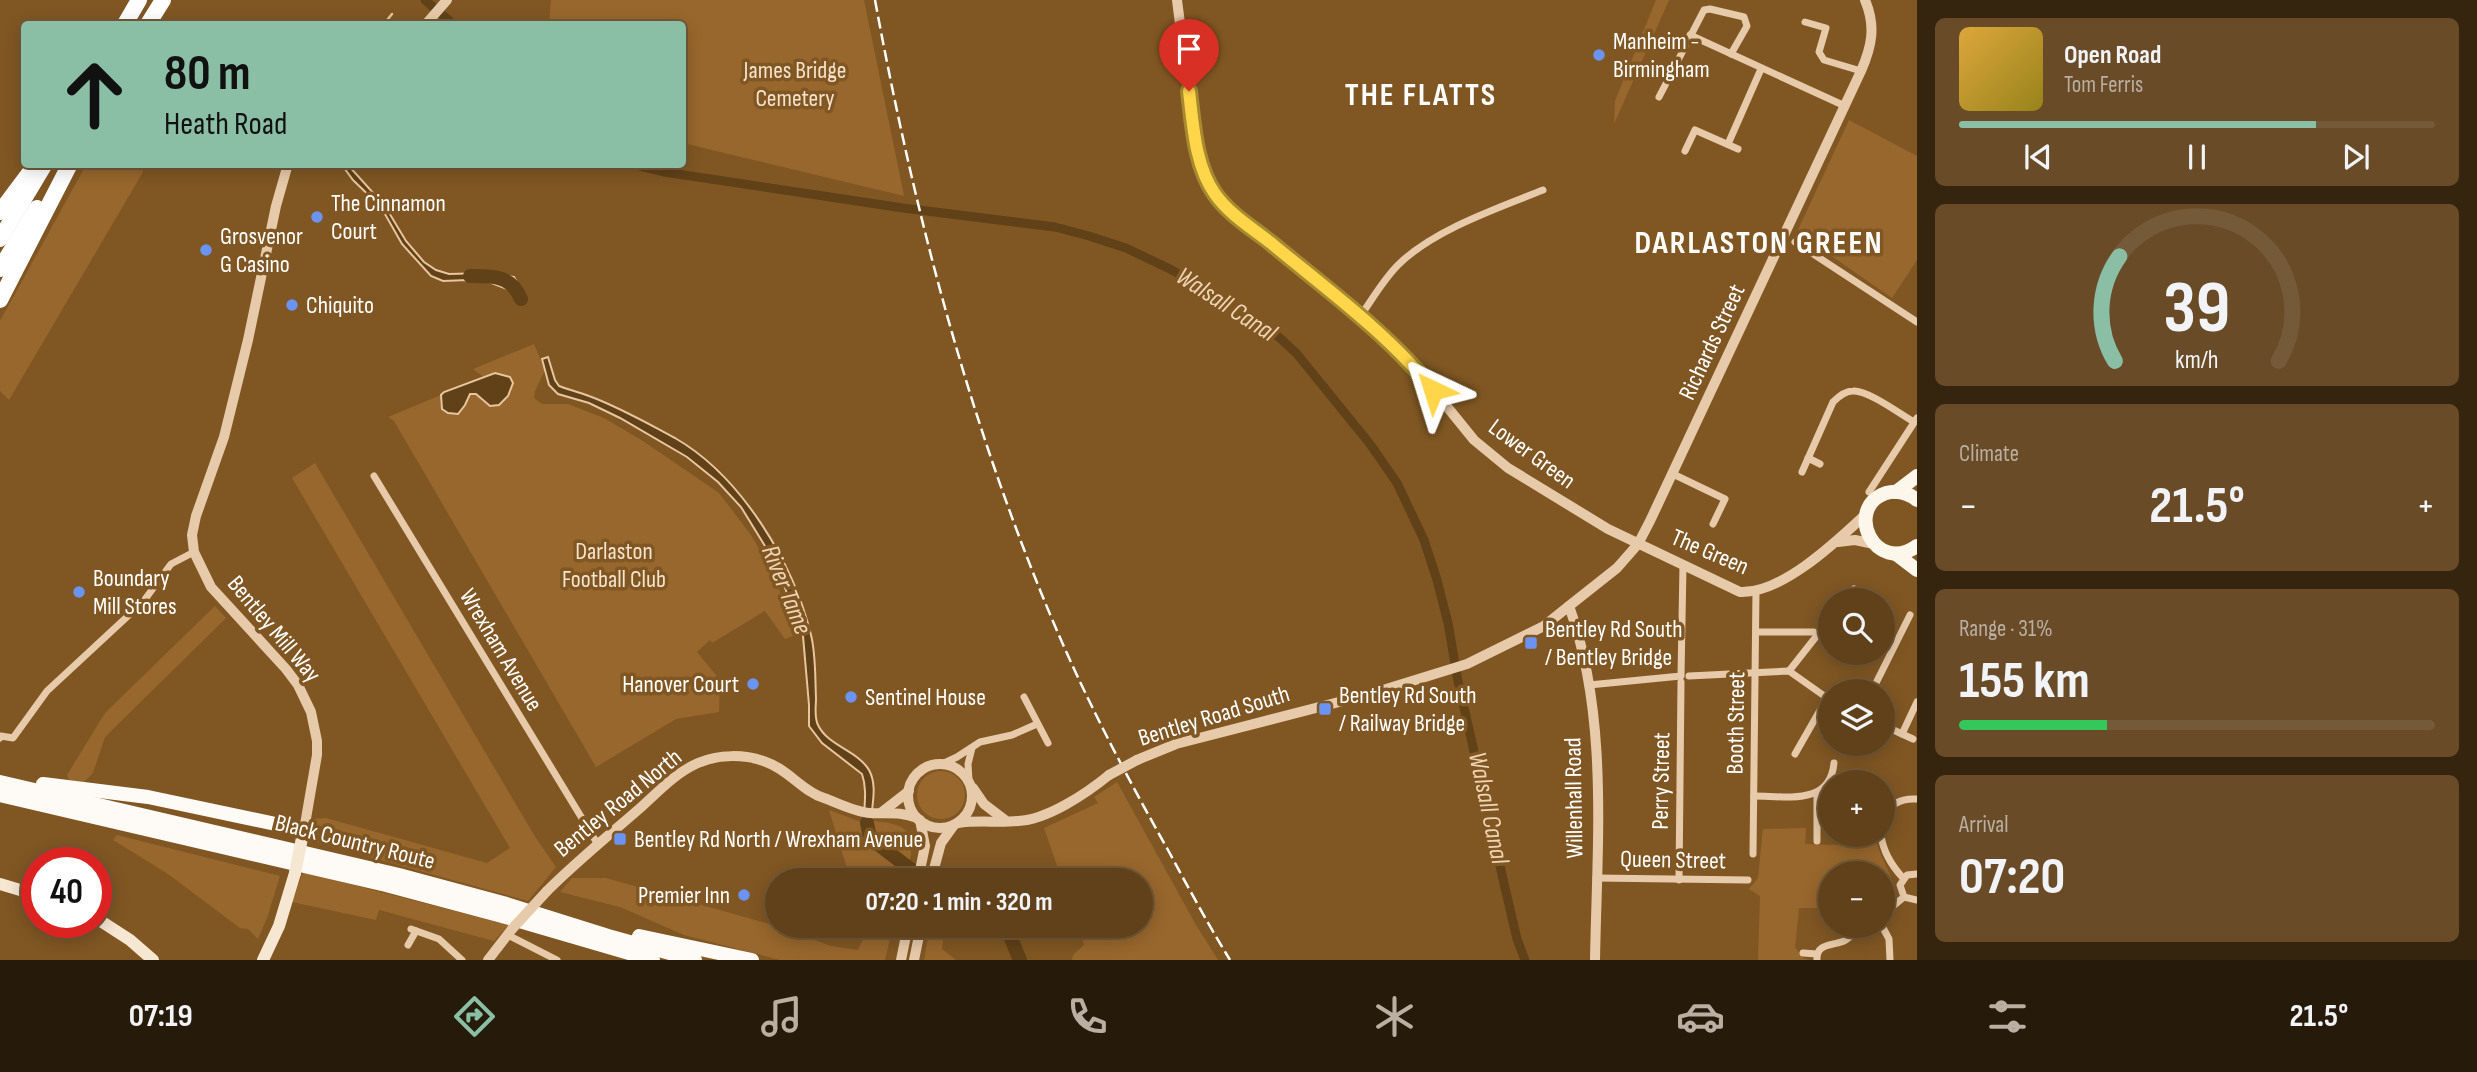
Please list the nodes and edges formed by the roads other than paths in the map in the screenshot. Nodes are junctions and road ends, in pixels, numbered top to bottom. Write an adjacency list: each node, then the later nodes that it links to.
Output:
1 (139, 0): 6 (highway)
2 (163, 0): 7 (highway)
3 (447, 0): 8 (street)
4 (1177, 0): 30 (street, Lower Green)
5 (1865, 0): 13 (street, Richards Street)
6 (127, 21)
7 (150, 21)
8 (429, 21)
9 (1805, 22): 13 (street)
10 (1690, 35): 11 (street); 11 (street); 14 (street)
11 (1731, 54): 12 (street)
12 (1761, 69): 15 (street); 16 (street)
13 (1861, 71): 15 (street, Richards Street)
14 (1659, 97)
15 (1845, 106): 36 (street, Richards Street)
16 (1728, 144): 17 (street); 18 (street)
17 (1738, 149)
18 (1685, 152)
19 (32, 168): 25 (highway)
20 (43, 168): 26 (highway)
21 (61, 168): 28 (highway)
22 (68, 168): 29 (highway)
23 (287, 168): 48 (street, Bentley Mill Way)
24 (1543, 190): 30 (street)
25 (0, 212)
26 (0, 239)
27 (1795, 242): 31 (street)
28 (0, 269)
29 (0, 300)
30 (1359, 317): 45 (street, Lower Green)
31 (1917, 322)
32 (1916, 420): 33 (street); 39 (street)
33 (1808, 458): 34 (street); 35 (street)
34 (1820, 464)
35 (1802, 472)
36 (1674, 474): 43 (street); 45 (street, Richards Street)
37 (374, 476): 94 (street, Wrexham Avenue)
38 (1917, 476): 40 (main road)
39 (1869, 492)
40 (1896, 492): 41 (main road); 42 (main road)
41 (1917, 500)
42 (1866, 514): 44 (street, The Green); 46 (main road)
43 (1713, 524)
44 (1838, 542): 46 (street); 52 (street, The Green)
45 (1638, 544): 50 (street, The Green); 53 (street)
46 (1874, 544): 49 (main road)
47 (1917, 546): 49 (main road)
48 (194, 552): 72 (street); 92 (street, Bentley Mill Way)
49 (1896, 554): 51 (main road)
50 (1683, 565): 52 (street, The Green); 62 (street, Perry Street)
51 (1917, 570)
52 (1756, 591): 56 (street, Booth Street)
53 (1569, 606): 55 (street); 59 (street, Willenhall Road)
54 (1910, 615): 63 (street)
55 (1544, 626): 59 (street); 90 (street, Bentley Road South, bridge)
56 (1757, 632): 57 (street); 61 (street, Booth Street)
57 (1818, 634)
58 (1818, 635): 60 (street)
59 (1581, 637): 64 (street, Willenhall Road)
60 (1789, 671): 61 (street); 65 (street)
61 (1756, 672): 62 (street); 85 (street, Booth Street)
62 (1684, 678): 64 (street); 102 (street, Perry Street)
63 (1878, 679)
64 (1589, 685): 101 (street, Willenhall Road)
65 (1818, 691)
66 (1024, 696): 69 (street)
67 (1917, 702): 71 (street)
68 (1818, 717): 76 (street)
69 (1037, 724): 74 (street); 75 (street)
70 (1895, 731): 71 (street)
71 (1902, 734): 73 (street)
72 (0, 738)
73 (1913, 739)
74 (1048, 743)
75 (972, 747): 78 (street); 81 (street)
76 (1795, 754)
77 (1834, 763): 79 (street)
78 (942, 764): 81 (street); 82 (street)
79 (1834, 770)
80 (0, 781): 92 (highway); 109 (highway, Black Country Route)
81 (969, 781): 90 (street); 91 (street)
82 (909, 791): 88 (street); 89 (street)
83 (1817, 794): 85 (street); 93 (street)
84 (0, 795): 116 (highway, Black Country Route)
85 (1754, 796): 96 (street, Booth Street)
86 (1917, 799): 87 (street)
87 (1895, 804)
88 (881, 812): 89 (street, Bentley Road North); 94 (street, Bentley Road North)
89 (918, 819): 91 (street); 97 (street)
90 (1009, 821): 91 (street, Bentley Road South)
91 (956, 824): 98 (street)
92 (303, 834): 122 (main road, Bentley Mill Way, bridge)
93 (1817, 841)
94 (597, 844): 111 (street, Bentley Road North, bridge)
95 (1883, 847): 100 (street)
96 (1753, 855)
97 (920, 868)
98 (933, 868)
99 (1917, 874): 100 (street)
100 (1903, 877): 106 (street)
101 (1596, 878): 102 (street, Queen Street); 132 (street, Willenhall Road)
102 (1679, 880): 103 (street, Queen Street)
103 (1748, 880)
104 (0, 884): 105 (main road)
105 (21, 890)
106 (1905, 897): 107 (street); 108 (street)
107 (1917, 900)
108 (1895, 904)
109 (559, 919): 128 (highway, Black Country Route); 129 (highway)
110 (112, 929): 119 (main road)
111 (510, 932): 124 (street, Bentley Road North); 125 (street)
112 (906, 938): 130 (street)
113 (919, 938): 131 (street)
114 (1848, 938): 120 (street)
115 (1889, 938): 133 (street)
116 (588, 940): 126 (highway); 127 (highway, Black Country Route)
117 (408, 946): 123 (street)
118 (1803, 953): 120 (street)
119 (150, 956): 121 (main road)
120 (1817, 957)
121 (162, 960)
122 (264, 960)
123 (462, 960)
124 (488, 960)
125 (556, 960)
126 (630, 960)
127 (653, 960)
128 (695, 960)
129 (752, 960)
130 (901, 960)
131 (914, 960)
132 (1595, 960)
133 (1890, 960)

